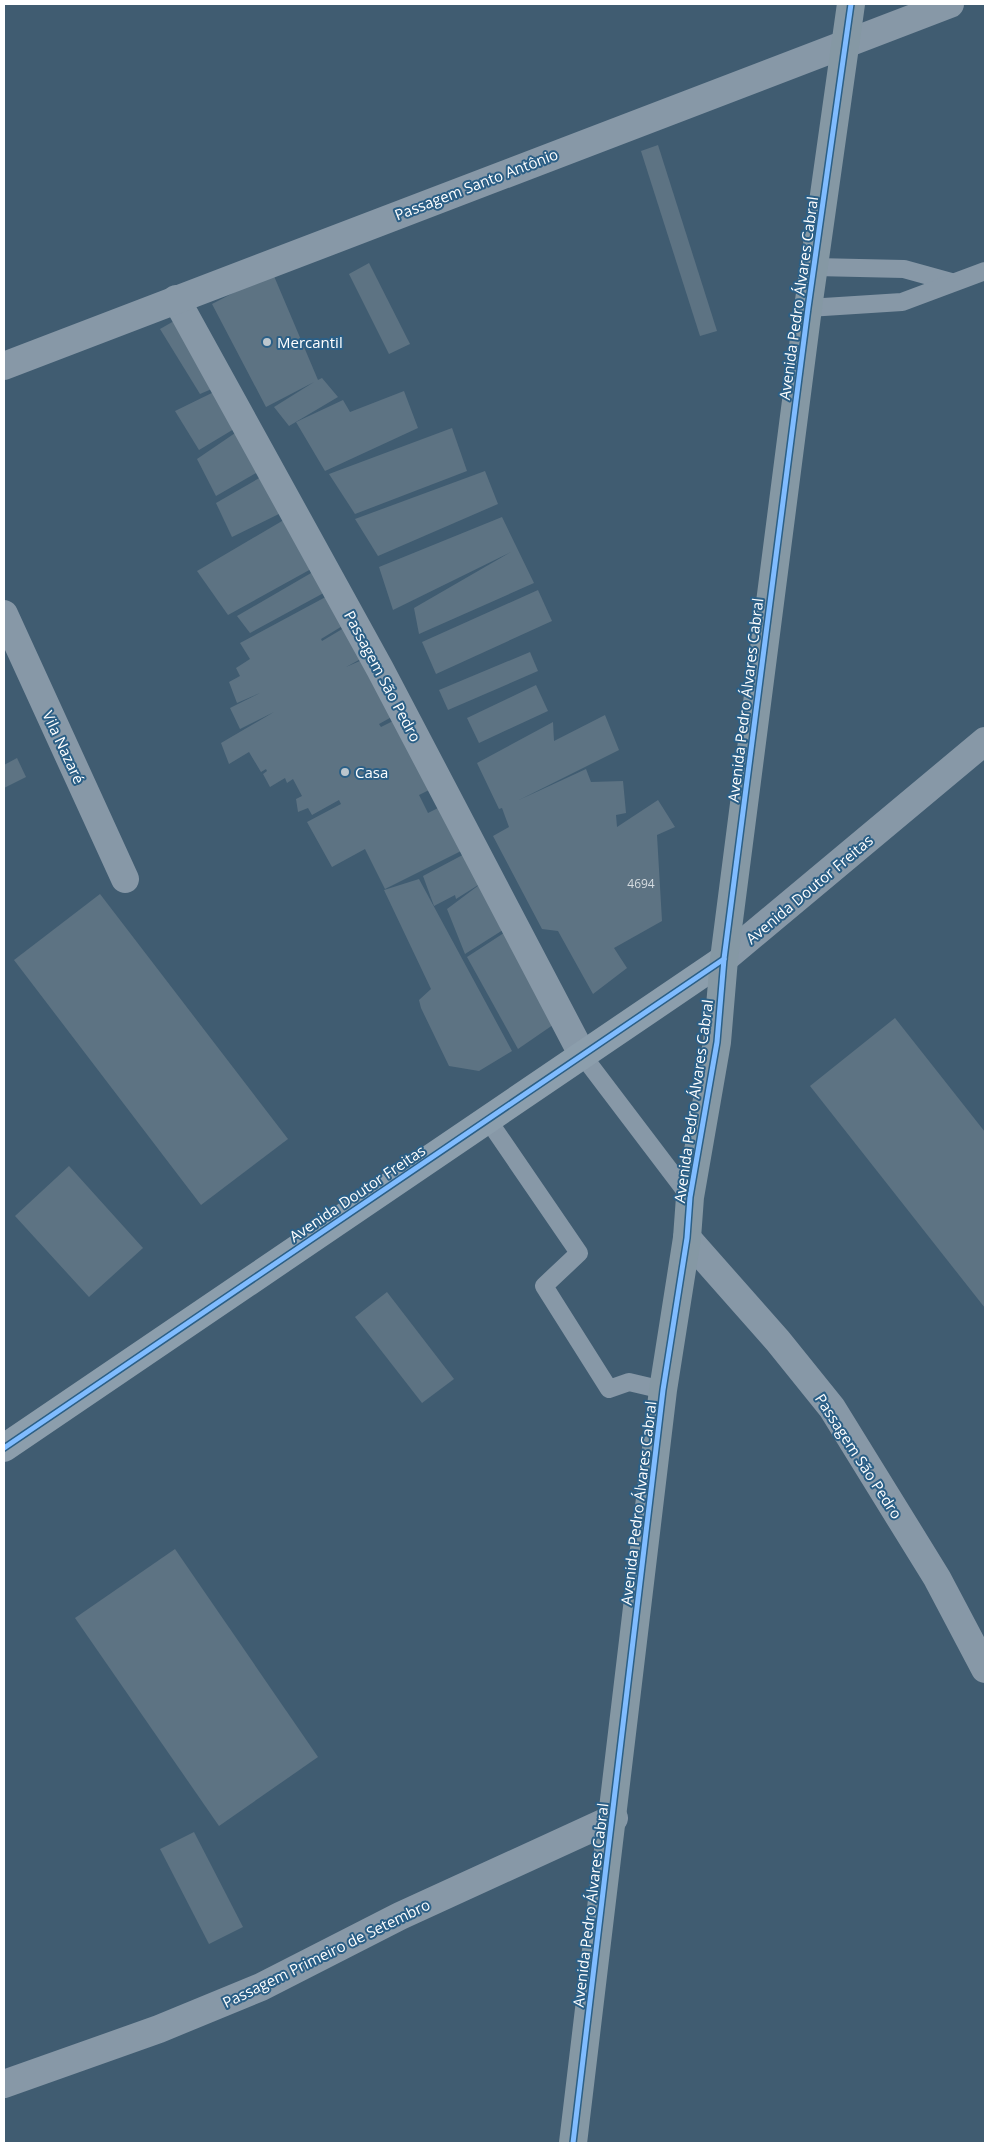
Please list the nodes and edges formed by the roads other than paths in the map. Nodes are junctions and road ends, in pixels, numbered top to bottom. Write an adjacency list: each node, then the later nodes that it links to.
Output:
1 (851, 4): 3 (main road, Avenida Pedro Álvares Cabral)
2 (950, 4): 3 (street, Passagem Santo Antônio)
3 (847, 42): 4 (main road, Avenida Pedro Álvares Cabral); 7 (street, Passagem Santo Antônio)
4 (815, 267): 6 (lane); 8 (main road, Avenida Pedro Álvares Cabral)
5 (985, 271): 6 (lane)
6 (951, 282): 8 (lane)
7 (176, 298): 9 (street, Passagem Santo Antônio); 14 (street, Passagem São Pedro)
8 (808, 308): 13 (main road, Avenida Pedro Álvares Cabral)
9 (4, 366)
10 (4, 614): 12 (street, Vila Nazaré)
11 (985, 741): 13 (street, Avenida Doutor Freitas)
12 (125, 880)
13 (724, 959): 14 (main road, Avenida Doutor Freitas); 16 (main road, Avenida Pedro Álvares Cabral)
14 (584, 1056): 15 (main road, Avenida Doutor Freitas); 16 (lane)
15 (488, 1120): 18 (lane); 19 (main road, Avenida Doutor Freitas)
16 (690, 1197): 17 (main road, Avenida Pedro Álvares Cabral)
17 (687, 1238): 18 (main road, Avenida Pedro Álvares Cabral); 20 (street, Passagem São Pedro)
18 (663, 1390): 21 (main road, Avenida Pedro Álvares Cabral)
19 (4, 1448)
20 (985, 1669)
21 (614, 1818): 22 (street, Passagem Primeiro de Setembro); 23 (main road, Avenida Pedro Álvares Cabral)
22 (4, 2084)
23 (573, 2143)

